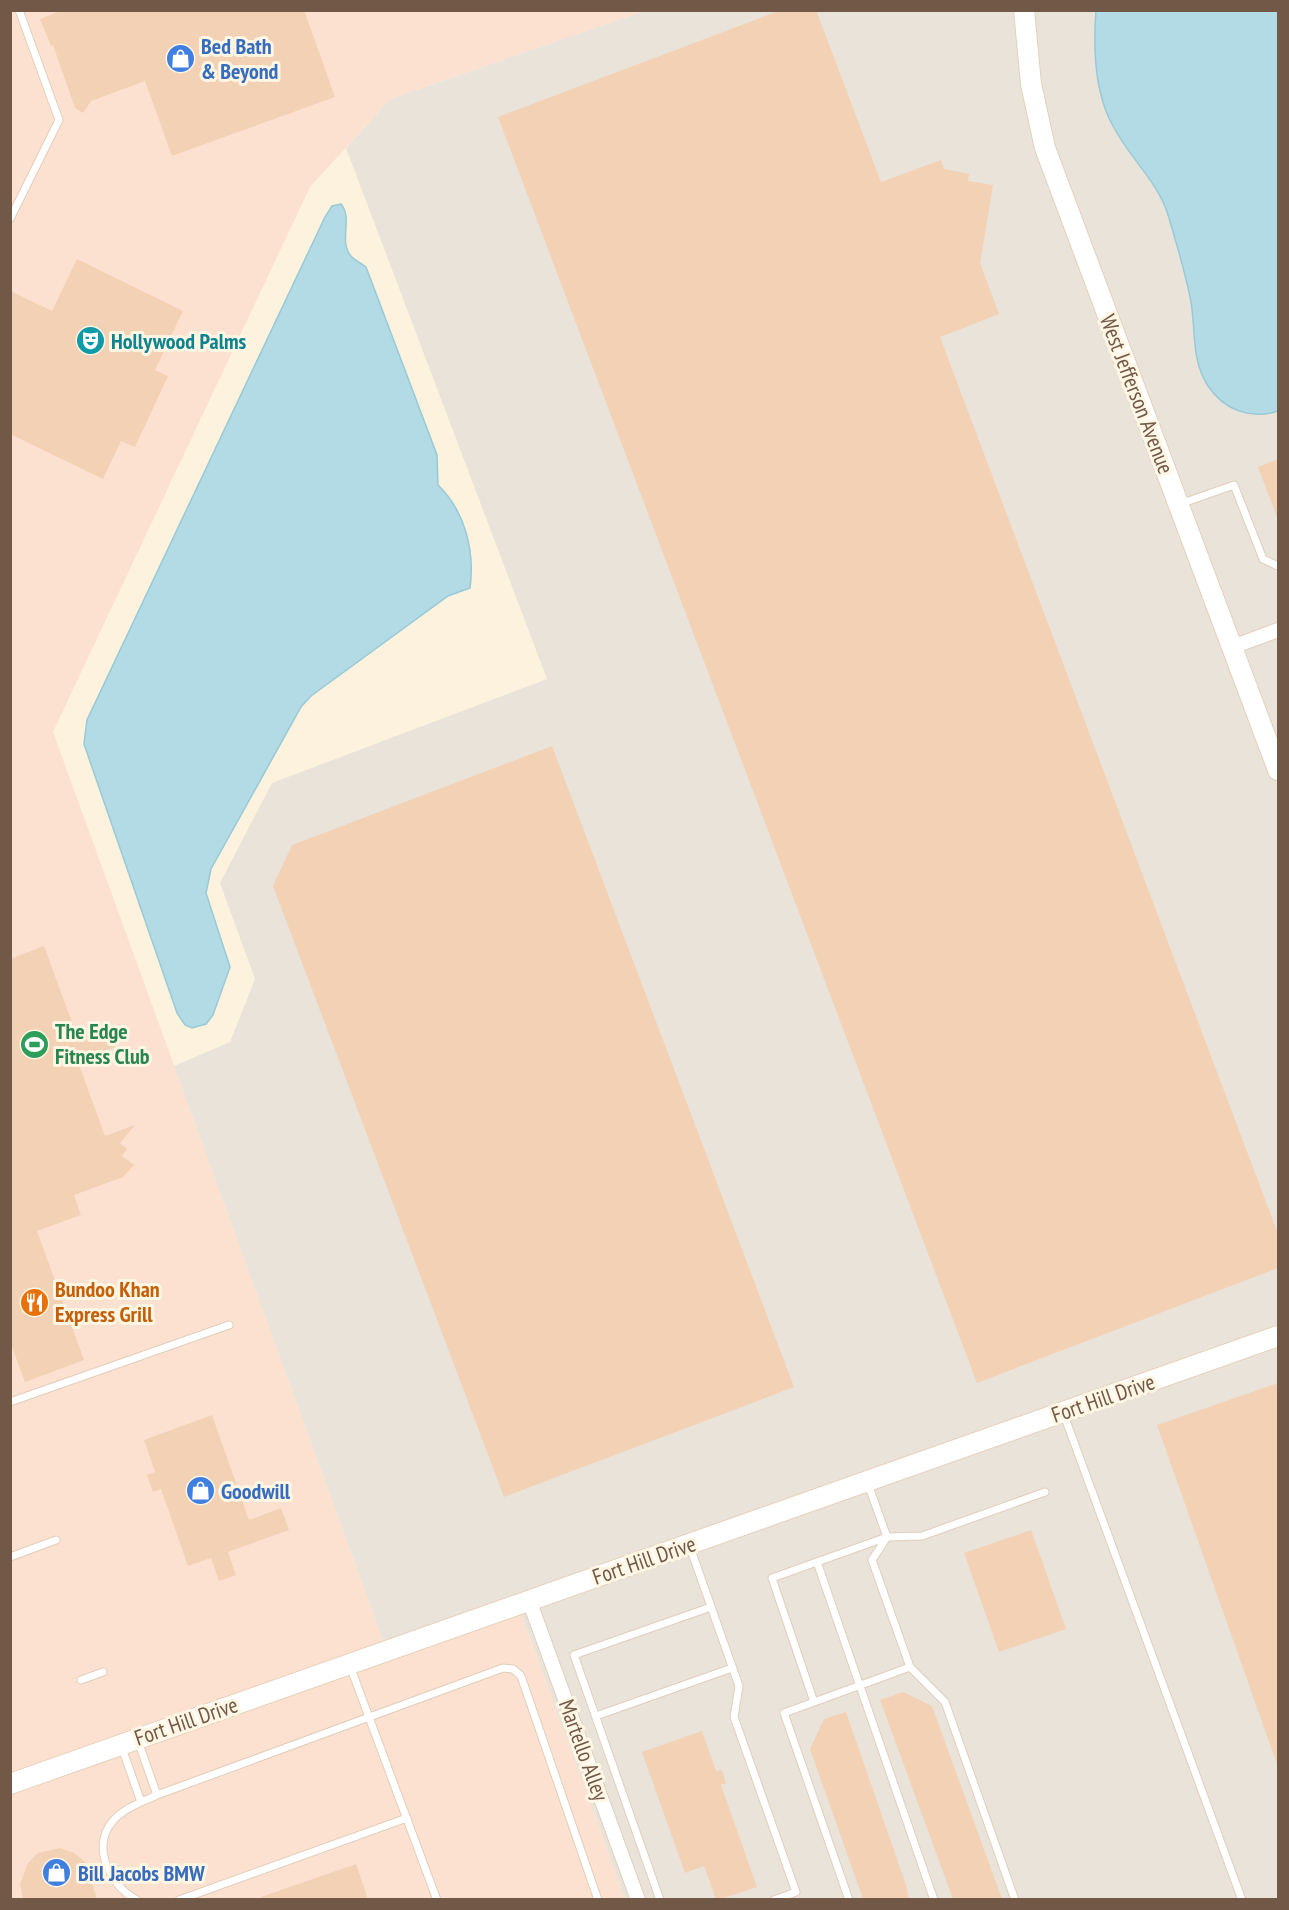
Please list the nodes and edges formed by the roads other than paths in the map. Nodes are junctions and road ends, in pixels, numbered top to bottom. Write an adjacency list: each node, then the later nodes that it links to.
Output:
1 (19, 10): 3 (lane)
2 (1024, 10): 4 (street, West Jefferson Avenue)
3 (10, 219)
4 (1178, 505): 5 (lane); 7 (street, West Jefferson Avenue)
5 (1278, 566)
6 (1278, 630): 7 (street)
7 (1232, 647): 8 (street, West Jefferson Avenue)
8 (1278, 770)
9 (229, 1325): 11 (lane)
10 (1278, 1336): 12 (street, Fort Hill Drive)
11 (10, 1402)
12 (1063, 1412): 13 (street, Fort Hill Drive); 48 (lane)
13 (867, 1481): 15 (lane); 17 (street, Fort Hill Drive)
14 (1045, 1492): 15 (lane)
15 (887, 1537): 19 (lane); 23 (lane)
16 (56, 1540): 18 (lane)
17 (689, 1544): 20 (street, Fort Hill Drive); 21 (lane)
18 (10, 1557)
19 (817, 1562): 27 (lane); 28 (lane)
20 (529, 1600): 22 (street, Fort Hill Drive); 41 (street, Martello Alley)
21 (711, 1606): 24 (lane); 29 (lane)
22 (349, 1664): 30 (lane); 31 (street, Fort Hill Drive)
23 (910, 1667): 27 (lane); 47 (lane)
24 (732, 1668): 29 (lane); 36 (lane)
25 (104, 1672): 26 (lane)
26 (81, 1680)
27 (860, 1685): 28 (lane); 46 (lane)
28 (814, 1702): 45 (lane)
29 (596, 1716): 42 (lane)
30 (370, 1719): 33 (lane); 35 (lane); 40 (lane)
31 (129, 1742): 32 (street, Fort Hill Drive); 33 (lane); 34 (lane)
32 (10, 1784)
33 (157, 1795): 34 (lane)
34 (141, 1802): 37 (lane)
35 (407, 1818): 38 (lane); 39 (lane)
36 (796, 1892): 43 (lane); 44 (lane)
37 (137, 1899)
38 (180, 1899)
39 (437, 1899)
40 (598, 1899)
41 (638, 1899)
42 (660, 1899)
43 (774, 1899)
44 (800, 1899)
45 (849, 1899)
46 (934, 1899)
47 (1015, 1899)
48 (1242, 1899)

